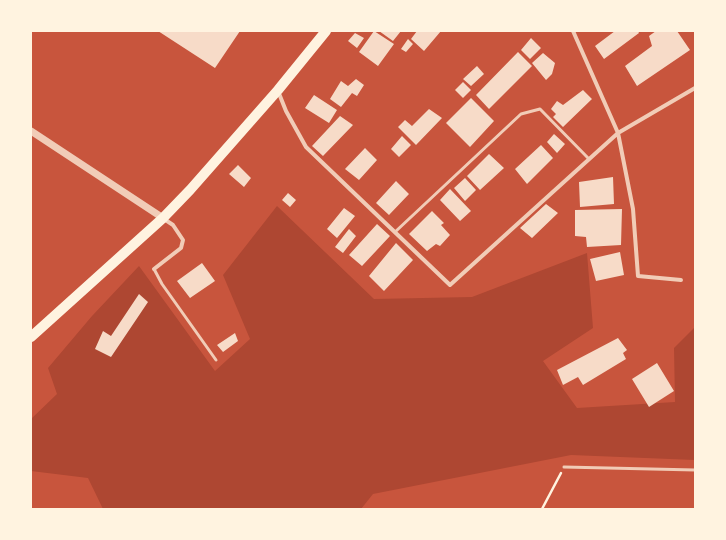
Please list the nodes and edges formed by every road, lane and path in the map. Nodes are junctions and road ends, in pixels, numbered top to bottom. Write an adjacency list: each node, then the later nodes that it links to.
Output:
1 (326, 31): 4 (main road)
2 (573, 31): 6 (street)
3 (695, 88): 6 (street)
4 (278, 90): 8 (main road); 9 (street)
5 (31, 131): 8 (street)
6 (618, 133): 7 (street); 11 (street)
7 (589, 159): 9 (lane); 9 (street)
8 (163, 218): 10 (street); 12 (main road)
9 (395, 232)
10 (154, 269): 13 (lane)
11 (681, 280)
12 (31, 337)
13 (216, 360)
14 (564, 467): 15 (lane); 16 (path)
15 (695, 470)
16 (542, 509)

